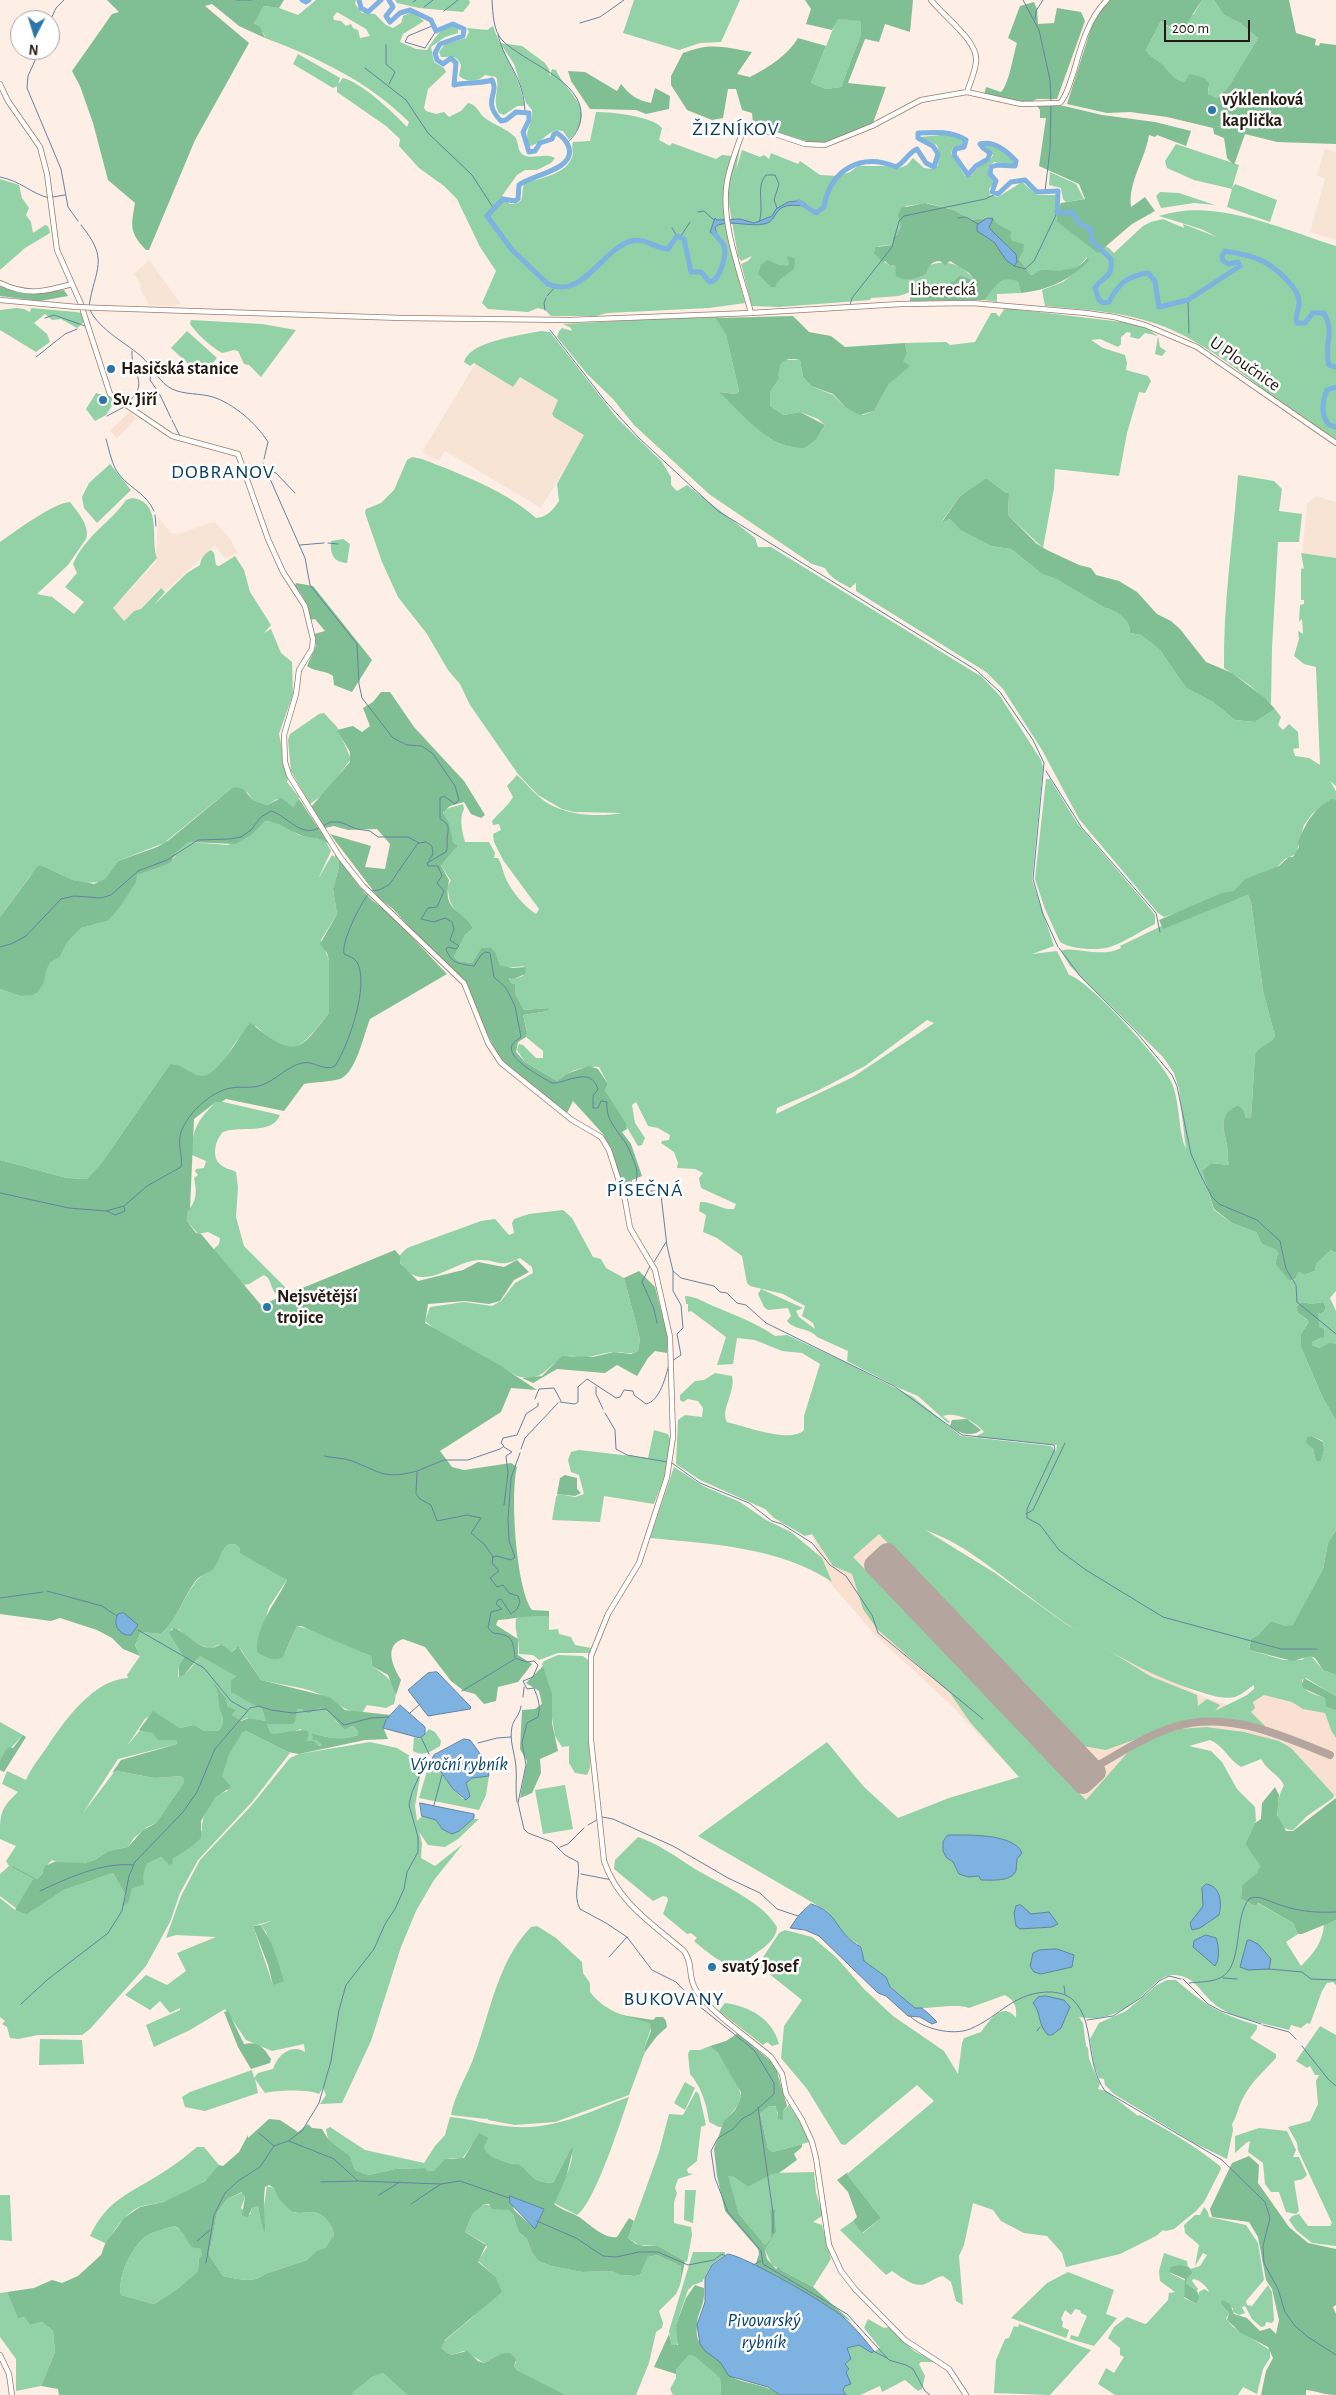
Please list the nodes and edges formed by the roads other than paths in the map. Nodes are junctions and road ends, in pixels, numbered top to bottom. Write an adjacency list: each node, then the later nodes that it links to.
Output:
1 (931, 0): 4 (street)
2 (1106, 0): 4 (street)
3 (0, 84): 6 (street)
4 (967, 92): 10 (street)
5 (0, 283): 6 (street)
6 (72, 284): 8 (street)
7 (0, 300): 8 (street, Liberecká)
8 (79, 306): 10 (street, Liberecká, bridge)
9 (83, 311): 15 (street)
10 (751, 313): 11 (street, Liberecká)
11 (1132, 321): 12 (street, U Ploučnice)
12 (1336, 443)
13 (0, 2355): 14 (street)
14 (12, 2395)
15 (966, 2395)

